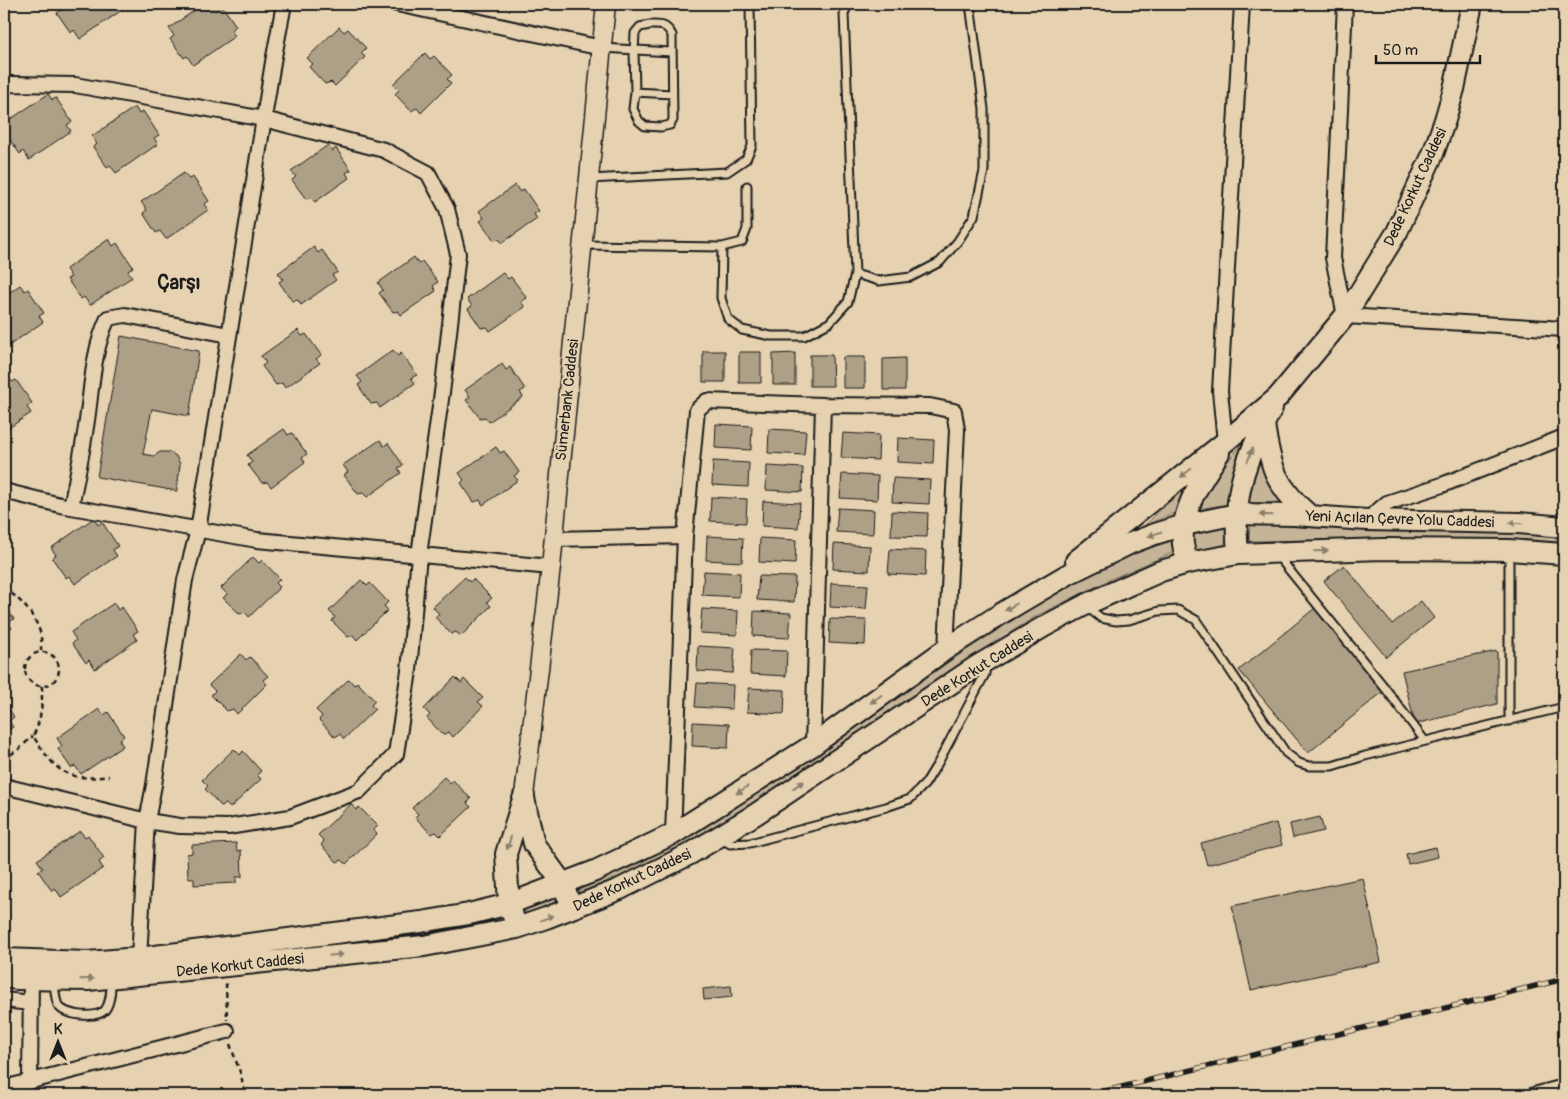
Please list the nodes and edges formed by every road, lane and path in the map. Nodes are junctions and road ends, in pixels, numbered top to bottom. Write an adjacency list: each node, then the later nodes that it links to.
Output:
1 (284, 4): 17 (street)
2 (397, 4): 10 (street)
3 (606, 4): 11 (street, Sümerbank Caddesi)
4 (750, 4): 18 (lane)
5 (848, 4): 22 (lane)
6 (970, 4): 22 (lane)
7 (1242, 4): 30 (street)
8 (1345, 4): 23 (street)
9 (1472, 4): 23 (main road, Dede Korkut Caddesi)
10 (424, 7): 11 (street)
11 (602, 48): 12 (lane); 18 (street, Sümerbank Caddesi)
12 (634, 51): 13 (lane); 13 (lane); 15 (lane)
13 (671, 52): 16 (lane)
14 (4, 86): 17 (street)
15 (635, 92): 16 (lane); 16 (lane)
16 (672, 94)
17 (264, 118): 25 (street); 45 (street)
18 (589, 179): 20 (street, Sümerbank Caddesi)
19 (747, 186): 21 (lane)
20 (582, 245): 21 (lane); 40 (street, Sümerbank Caddesi)
21 (722, 247): 22 (lane)
22 (855, 274)
23 (1345, 316): 24 (street); 26 (main road, Dede Korkut Caddesi)
24 (1564, 329)
25 (229, 335): 32 (street); 38 (street)
26 (1278, 397): 28 (main road, Dede Korkut Caddesi); 30 (main road, Dede Korkut Caddesi)
27 (823, 405): 39 (street); 51 (street); 59 (street)
28 (1264, 424): 33 (main road, Dede Korkut Caddesi, one-way to 28); 34 (main road)
29 (1564, 437): 35 (street)
30 (1225, 442): 36 (main road, Dede Korkut Caddesi); 49 (main road, Dede Korkut Caddesi, one-way to 49)
31 (4, 491): 32 (street)
32 (71, 507): 38 (street)
33 (1237, 514): 34 (main road, Yeni Açılan Çevre Yolu Caddesi, one-way to 33); 36 (main road, Dede Korkut Caddesi); 43 (main road, Dede Korkut Caddesi)
34 (1310, 516): 35 (main road, Yeni Açılan Çevre Yolu Caddesi)
35 (1367, 520): 37 (main road, Yeni Açılan Çevre Yolu Caddesi, one-way to 35)
36 (1184, 525): 46 (main road, Dede Korkut Caddesi); 49 (main road, Dede Korkut Caddesi, one-way to 49)
37 (1564, 527)
38 (198, 530): 45 (street); 64 (street)
39 (685, 536): 40 (street); 65 (street)
40 (553, 539): 47 (street, Sümerbank Caddesi)
41 (1508, 550): 42 (main road, Yeni Açılan Çevre Yolu Caddesi, one-way to 41); 44 (main road, Yeni Açılan Çevre Yolu Caddesi); 56 (lane)
42 (1275, 553): 43 (main road, Yeni Açılan Çevre Yolu Caddesi); 58 (lane)
43 (1238, 554): 46 (main road, Dede Korkut Caddesi)
44 (1564, 554)
45 (419, 555): 47 (street); 64 (street)
46 (1188, 563): 50 (main road, Dede Korkut Caddesi)
47 (551, 567): 63 (street, Sümerbank Caddesi)
48 (4, 588): 52 (path)
49 (1039, 591): 51 (main road, Dede Korkut Caddesi, one-way to 51)
50 (1085, 605): 53 (main road, Dede Korkut Caddesi); 58 (lane)
51 (946, 649): 59 (main road, Dede Korkut Caddesi, one-way to 59)
52 (41, 652): 54 (path); 54 (path)
53 (987, 660): 66 (main road, Dede Korkut Caddesi, one-way to 53); 66 (lane)
54 (42, 686): 57 (path)
55 (1564, 707): 56 (lane)
56 (1509, 721): 58 (lane)
57 (34, 736): 60 (path); 61 (path)
58 (1426, 741)
59 (813, 745): 65 (main road, Dede Korkut Caddesi, one-way to 65)
60 (4, 753)
61 (109, 776)
62 (4, 786): 64 (street)
63 (524, 796): 67 (main road); 68 (main road, one-way to 68)
64 (147, 821): 71 (street)
65 (673, 834): 67 (main road, Dede Korkut Caddesi)
66 (718, 838): 69 (main road, Dede Korkut Caddesi)
67 (563, 884): 68 (main road, Dede Korkut Caddesi); 69 (main road)
68 (509, 904): 70 (main road); 71 (main road, Dede Korkut Caddesi)
69 (572, 908): 70 (main road, Dede Korkut Caddesi, one-way to 69)
70 (517, 928): 73 (main road, Dede Korkut Caddesi, one-way to 70)
71 (139, 958): 72 (main road, Dede Korkut Caddesi)
72 (4, 959)
73 (226, 966): 75 (main road, Dede Korkut Caddesi); 80 (path)
74 (4, 977): 76 (main road, Dede Korkut Caddesi)
75 (111, 978): 77 (main road, Dede Korkut Caddesi, one-way to 75); 77 (lane)
76 (31, 979): 77 (main road, Dede Korkut Caddesi); 79 (street)
77 (54, 979)
78 (4, 1000): 79 (street)
79 (30, 1003): 81 (street)
80 (227, 1031): 81 (street); 84 (path)
81 (30, 1082): 83 (street)
82 (1564, 1087): 85 (street)
83 (4, 1088)
84 (246, 1095)
85 (1534, 1095)

